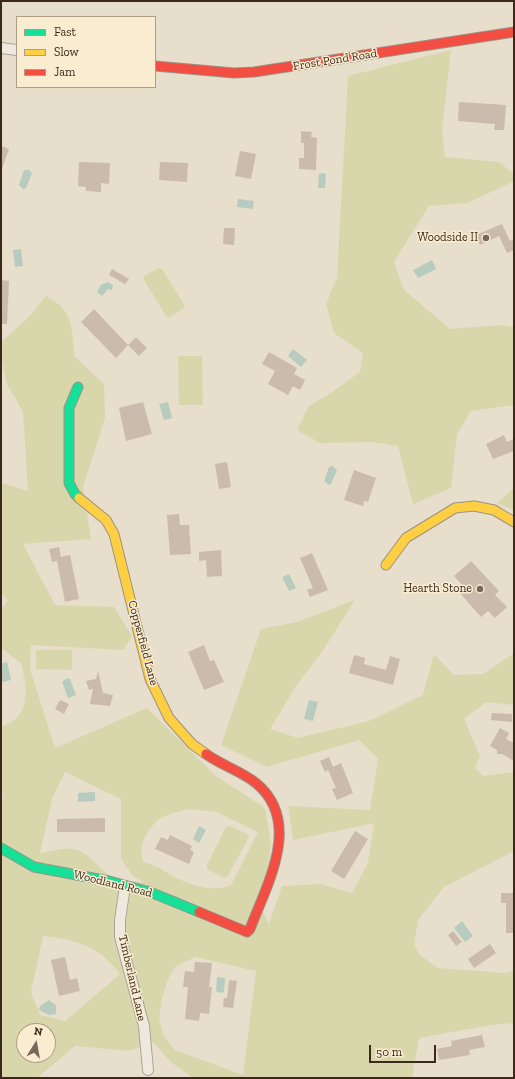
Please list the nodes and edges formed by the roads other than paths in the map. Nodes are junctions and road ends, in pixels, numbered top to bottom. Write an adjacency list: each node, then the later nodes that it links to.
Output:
1 (514, 32): 4 (street, Frost Pond Road)
2 (1, 48): 3 (street)
3 (16, 50)
4 (156, 66)
5 (78, 387): 10 (street, Copperfield Lane)
6 (514, 522): 7 (street)
7 (386, 565)
8 (1, 848): 9 (street, Woodland Road)
9 (125, 886): 10 (street, Woodland Road); 11 (street, Timberland Lane)
10 (247, 932)
11 (148, 1070)

